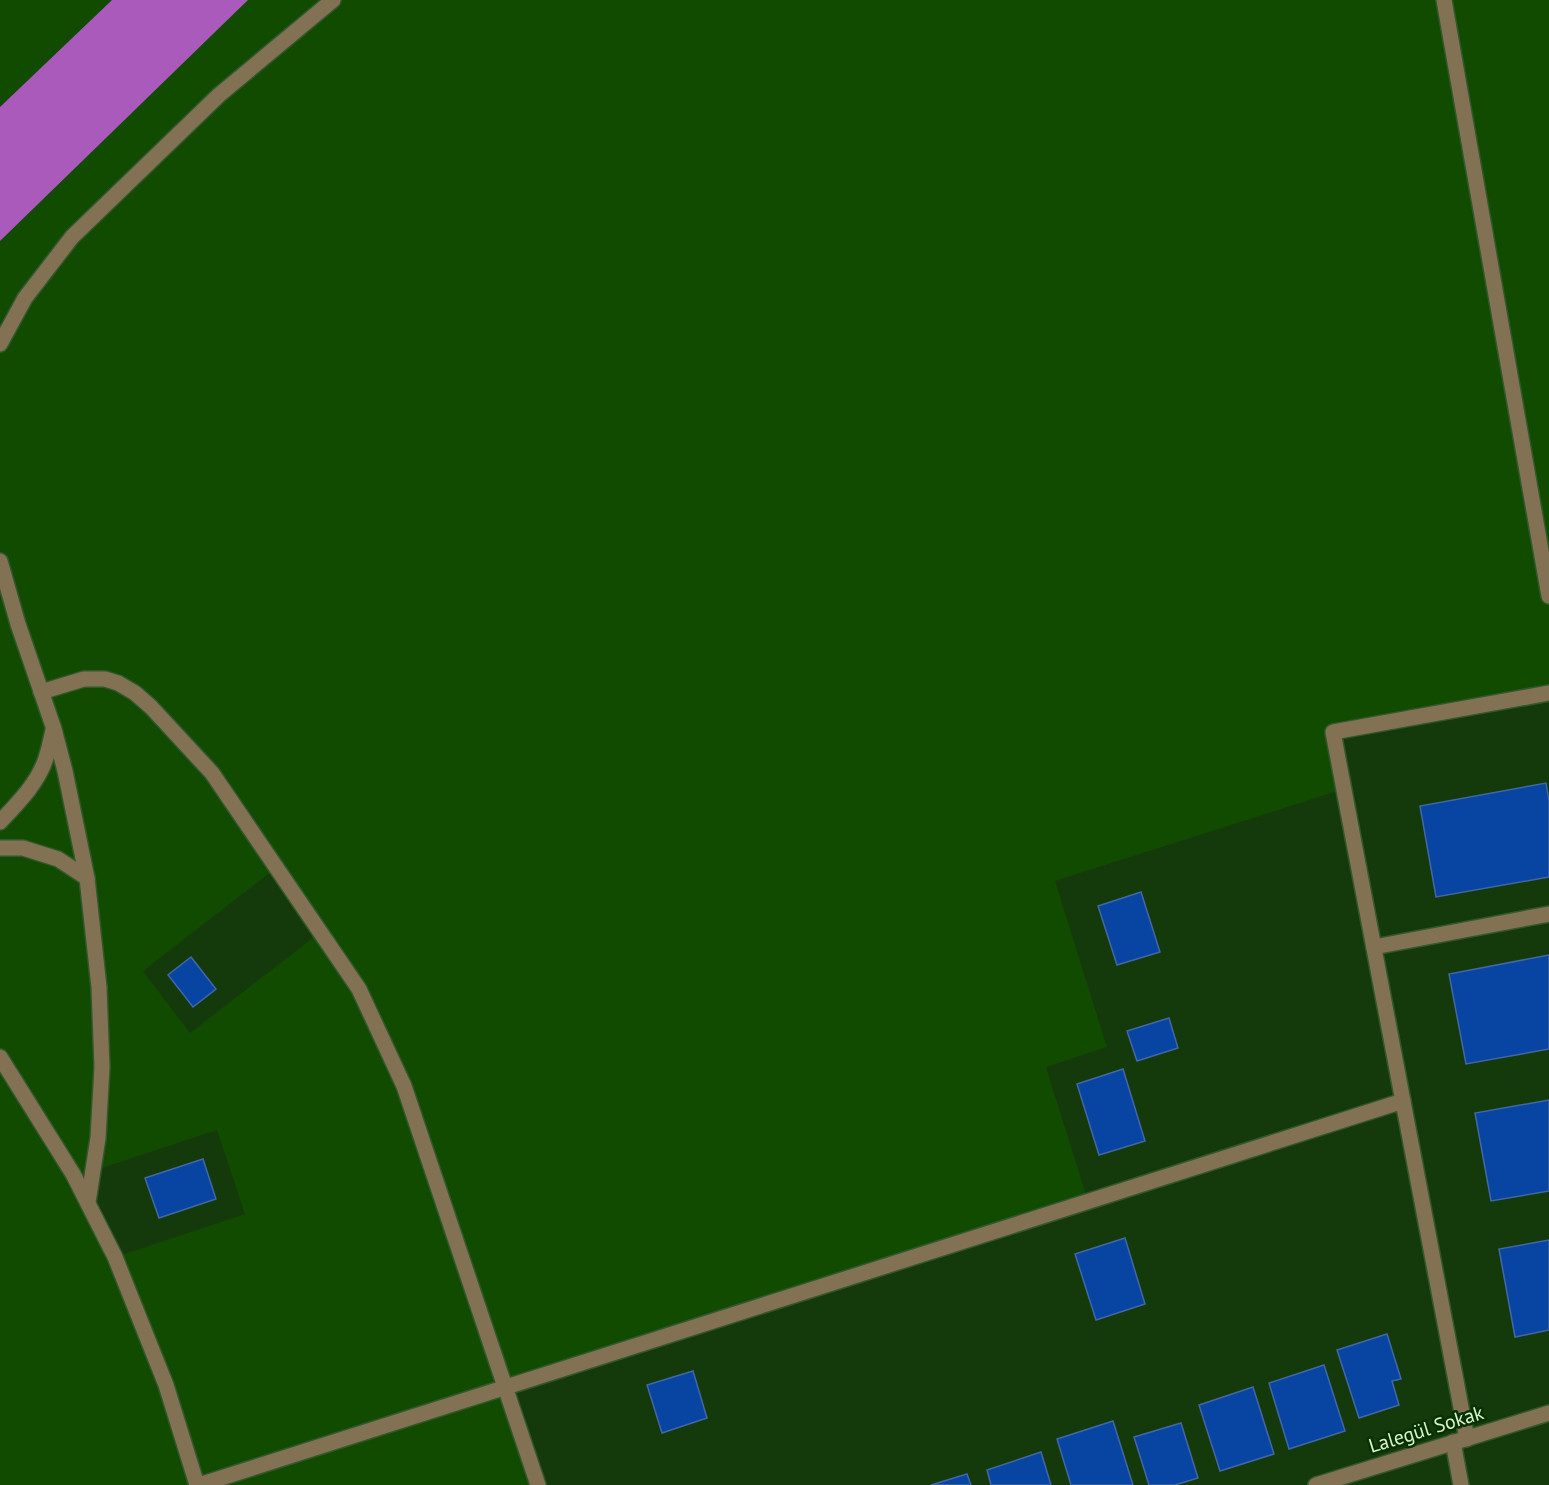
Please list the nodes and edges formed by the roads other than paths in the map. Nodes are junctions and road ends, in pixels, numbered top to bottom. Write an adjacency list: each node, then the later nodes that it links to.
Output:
1 (333, 0): 3 (street)
2 (1444, 0): 6 (street)
3 (5, 320): 4 (street)
4 (0, 344)
5 (0, 561): 7 (street)
6 (1549, 596)
7 (41, 692): 9 (street); 18 (street)
8 (1549, 693): 14 (street)
9 (54, 729): 10 (street); 12 (street)
10 (0, 822)
11 (0, 848): 12 (street)
12 (87, 878): 17 (street)
13 (1549, 914): 14 (street)
14 (1374, 947): 16 (street)
15 (0, 1057): 17 (street)
16 (1402, 1101): 18 (street); 20 (street)
17 (88, 1202): 21 (street)
18 (506, 1387): 21 (street); 22 (street)
19 (1549, 1413): 20 (street, Lalegül Sokak)
20 (1460, 1440): 23 (street, Lalegül Sokak); 24 (street)
21 (198, 1485)
22 (538, 1485)
23 (1316, 1485)
24 (1461, 1485)

